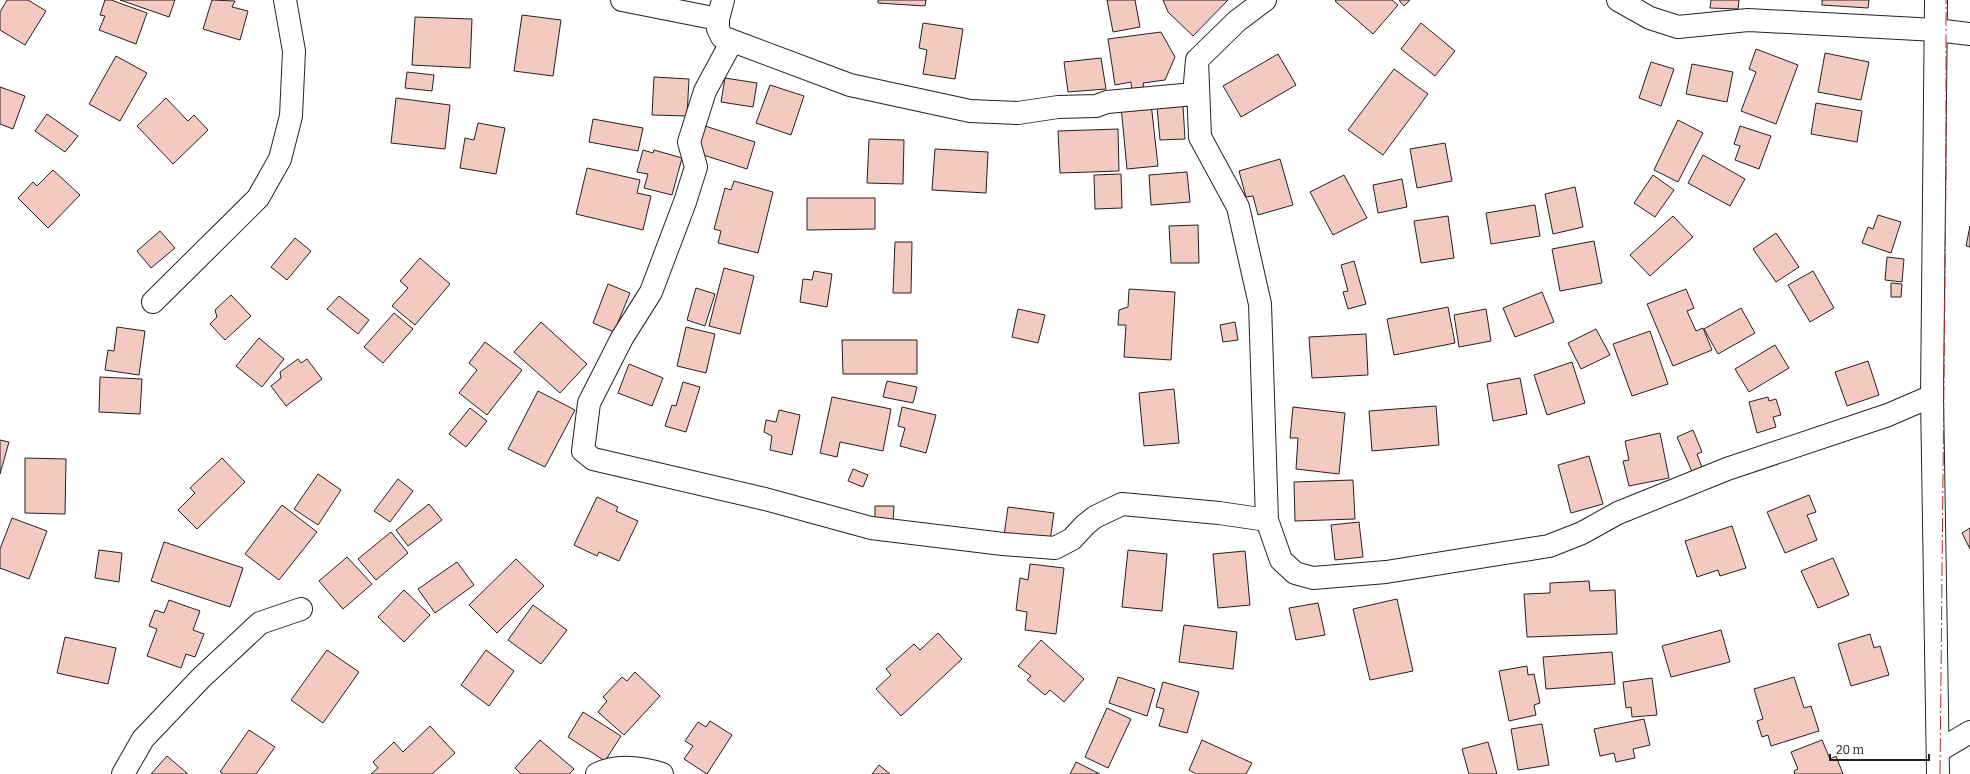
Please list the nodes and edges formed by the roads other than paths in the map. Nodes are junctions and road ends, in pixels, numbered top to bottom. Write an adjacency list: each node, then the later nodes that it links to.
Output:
1 (622, 0): 6 (street)
2 (1265, 0): 10 (street)
3 (1618, 0): 7 (street)
4 (1936, 0): 7 (street)
5 (287, 1): 11 (street)
6 (720, 9): 9 (street)
7 (1936, 30): 8 (street); 12 (street)
8 (1970, 34)
9 (732, 41): 10 (street); 13 (street)
10 (1197, 60): 13 (street)
11 (154, 302)
12 (1932, 396): 13 (street); 16 (street)
13 (1267, 520)
14 (301, 609): 17 (street)
15 (1970, 732): 16 (street)
16 (1938, 750): 20 (street)
17 (122, 774)
18 (597, 774): 19 (street)
19 (662, 774)
20 (1938, 774)

